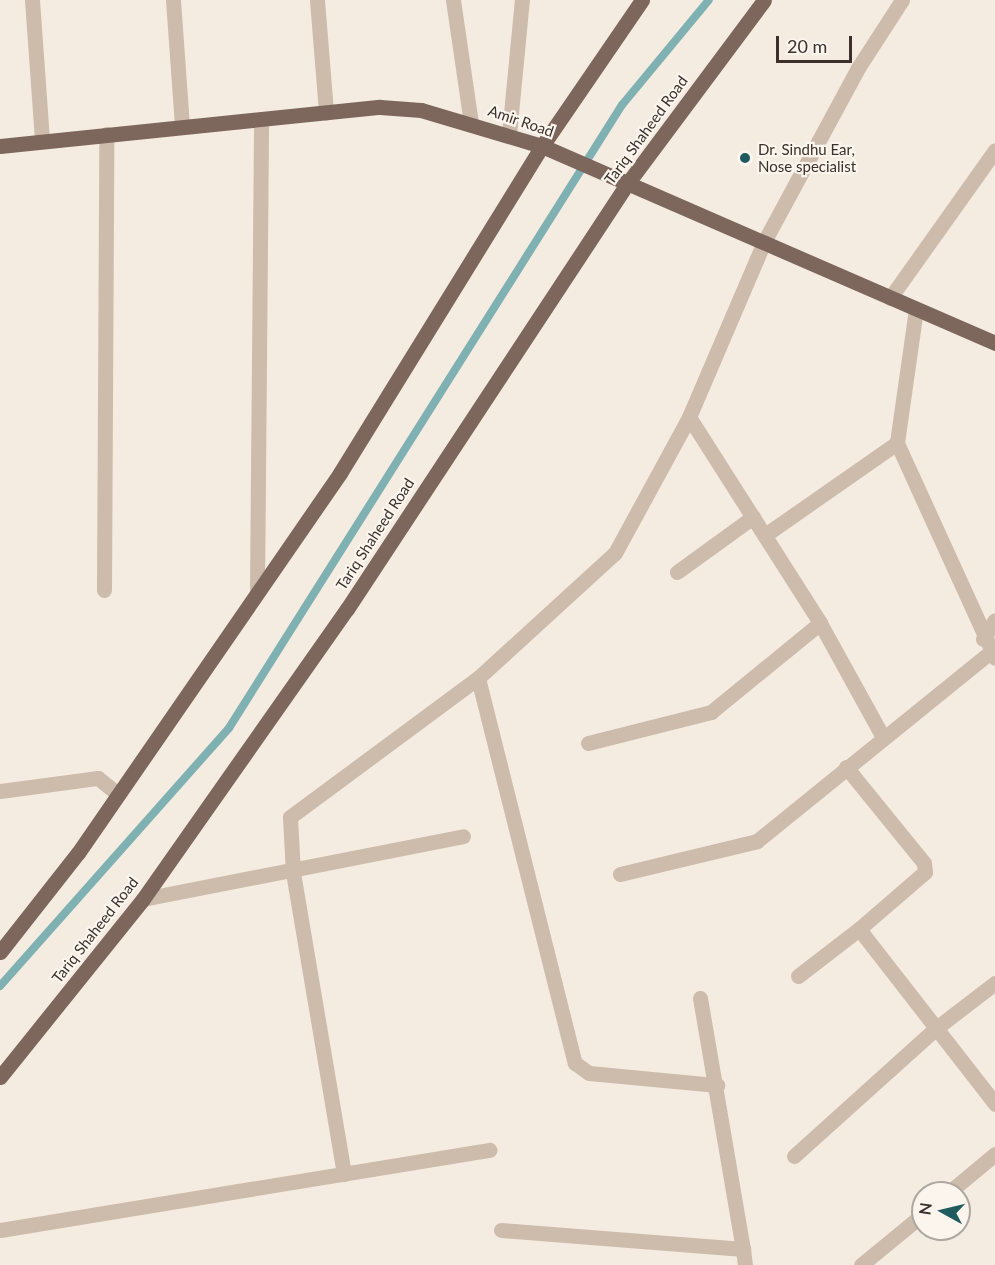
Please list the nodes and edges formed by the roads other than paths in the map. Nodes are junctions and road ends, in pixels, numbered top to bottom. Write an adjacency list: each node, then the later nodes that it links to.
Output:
1 (33, 0): 15 (street)
2 (173, 0): 12 (street)
3 (317, 0): 9 (street)
4 (453, 0): 11 (street)
5 (522, 0): 14 (street)
6 (642, 0): 17 (main road)
7 (764, 0): 19 (main road, Tariq Shaheed Road)
8 (902, 0): 20 (street)
9 (326, 113): 10 (main road, Amir Road); 11 (main road, Amir Road)
10 (261, 119): 12 (main road, Amir Road); 29 (street)
11 (471, 123): 14 (main road, Amir Road)
12 (182, 126): 13 (main road, Amir Road)
13 (106, 134): 15 (main road, Amir Road); 30 (street)
14 (509, 134): 17 (main road, Amir Road)
15 (42, 141): 16 (main road, Amir Road)
16 (0, 146)
17 (548, 149): 19 (main road, Amir Road); 29 (main road)
18 (995, 150): 21 (street)
19 (622, 182): 20 (main road, Amir Road); 43 (main road, Tariq Shaheed Road)
20 (765, 240): 21 (main road, Amir Road); 24 (street)
21 (890, 298): 22 (main road, Amir Road)
22 (916, 309): 23 (main road, Amir Road); 25 (street)
23 (995, 343)
24 (689, 417): 26 (street); 34 (street)
25 (897, 443): 27 (street); 33 (street)
26 (753, 517): 27 (street); 28 (street)
27 (765, 535): 32 (street)
28 (677, 572)
29 (257, 589): 39 (main road)
30 (104, 590)
31 (995, 620): 33 (street)
32 (820, 623): 35 (street); 36 (street)
33 (989, 650): 35 (street)
34 (478, 678): 41 (street); 52 (street)
35 (883, 738): 37 (street)
36 (588, 743)
37 (846, 767): 42 (street); 44 (street)
38 (0, 791): 39 (street)
39 (118, 794): 45 (main road)
40 (463, 836): 41 (street)
41 (293, 873): 43 (street); 57 (street)
42 (620, 874)
43 (143, 899): 51 (main road, Tariq Shaheed Road)
44 (859, 929): 47 (street); 50 (street)
45 (5, 941): 46 (main road)
46 (0, 952)
47 (798, 976)
48 (995, 983): 50 (street)
49 (700, 998): 52 (street)
50 (935, 1029): 53 (street); 56 (street)
51 (0, 1077)
52 (717, 1085): 62 (street)
53 (995, 1104)
54 (489, 1150): 57 (street)
55 (995, 1154): 58 (street)
56 (794, 1156)
57 (344, 1174): 60 (street)
58 (962, 1181)
59 (911, 1224): 63 (street)
60 (0, 1230)
61 (501, 1230): 62 (street)
62 (744, 1257)
63 (861, 1265)

